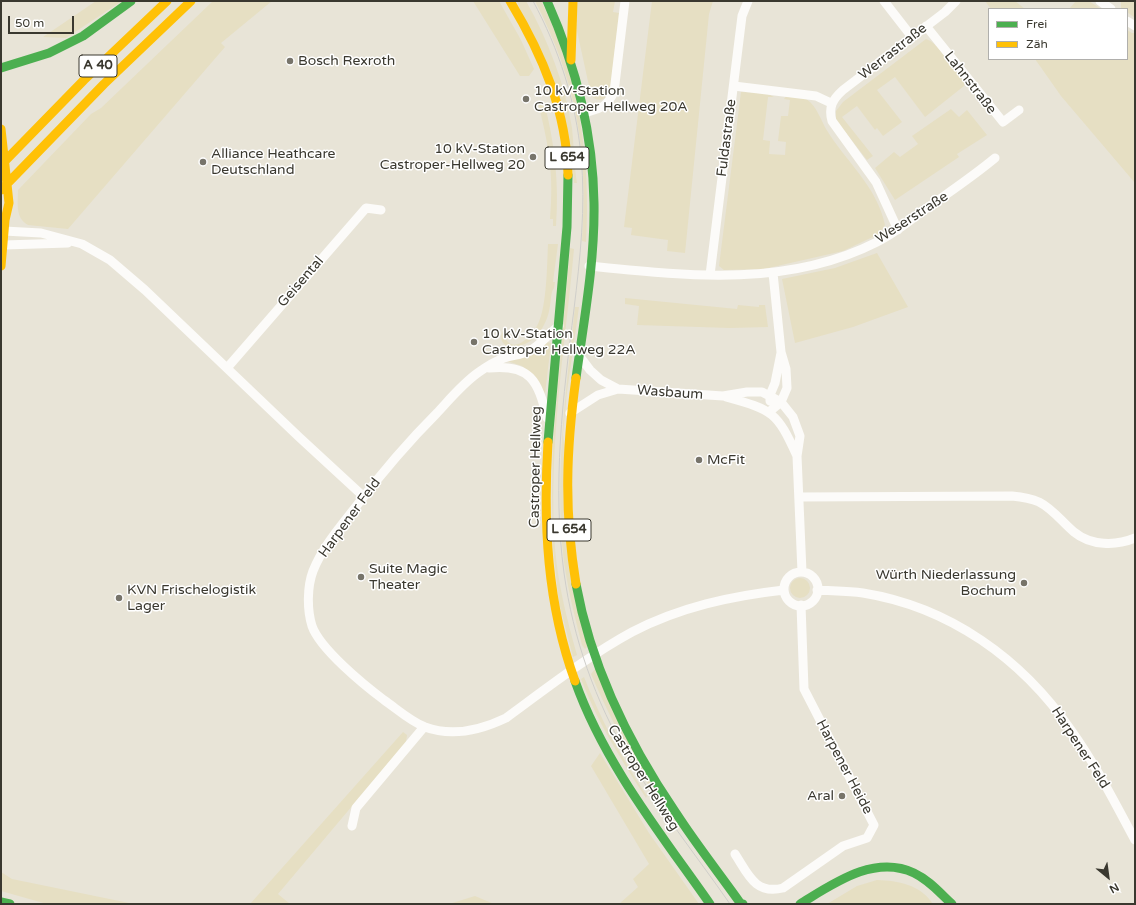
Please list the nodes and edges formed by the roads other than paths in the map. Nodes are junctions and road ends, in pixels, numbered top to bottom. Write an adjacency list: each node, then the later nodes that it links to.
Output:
1 (131, 1): 16 (main road)
2 (167, 1): 24 (main road, A 40)
3 (191, 1): 25 (main road, A 40)
4 (510, 1): 36 (main road, Castroper Hellweg / L 654)
5 (547, 1): 15 (main road, Castroper Hellweg / L 654)
6 (573, 1): 15 (main road)
7 (625, 1): 20 (street)
8 (748, 1): 17 (street, Fuldastraße)
9 (884, 1): 14 (street)
10 (956, 1): 13 (street, Werrastraße)
11 (1100, 1): 12 (street)
12 (1112, 6)
13 (926, 26): 14 (street, Werrastraße); 19 (street, Lahnstraße)
14 (912, 37): 18 (street, Werrastraße)
15 (571, 60): 20 (main road, Castroper Hellweg / L 654)
16 (1, 68)
17 (734, 86): 18 (street); 35 (street, Fuldastraße)
18 (831, 103): 28 (street)
19 (1019, 110)
20 (584, 113): 33 (main road, Castroper Hellweg / L 654)
21 (1, 129): 22 (main road)
22 (2, 151): 27 (main road)
23 (995, 158): 28 (street, Weserstraße)
24 (1, 166)
25 (1, 190)
26 (381, 210): 39 (street, Geisental)
27 (3, 217): 29 (main road)
28 (898, 230): 34 (street, Weserstraße)
29 (4, 231): 30 (street); 31 (main road)
30 (73, 242): 31 (street); 39 (street)
31 (4, 245): 32 (main road)
32 (1, 266)
33 (589, 266): 35 (street, Weserstraße); 38 (main road, Castroper Hellweg / L 654)
34 (773, 273): 35 (street, Weserstraße); 37 (street)
35 (710, 275)
36 (559, 326): 40 (street, Harpener Feld); 47 (main road, Castroper Hellweg / L 654)
37 (781, 352): 42 (street); 44 (street)
38 (578, 354): 41 (street, Wasbaum); 46 (main road, Castroper Hellweg / L 654)
39 (227, 368): 49 (street)
40 (483, 369): 47 (street, Harpener Feld); 49 (street, Harpener Feld)
41 (618, 388): 43 (street, Wasbaum); 46 (street, Wasbaum)
42 (770, 395): 43 (street, Wasbaum); 44 (street, Wasbaum); 45 (street)
43 (723, 396): 45 (street, Wasbaum)
44 (781, 402): 45 (street); 48 (street)
45 (769, 412): 48 (street)
46 (570, 413): 63 (main road, Castroper Hellweg / L 654)
47 (549, 424): 62 (main road, Castroper Hellweg / L 654)
48 (797, 456): 50 (street)
49 (363, 496): 56 (street, Harpener Feld)
50 (799, 497): 51 (street); 52 (street)
51 (1135, 538)
52 (802, 572): 53 (street); 54 (street)
53 (784, 590): 55 (street); 56 (street, Harpener Feld)
54 (818, 590): 55 (street); 58 (street, Harpener Feld)
55 (801, 605): 59 (street, Harpener Heide)
56 (424, 727): 57 (street)
57 (352, 826)
58 (1135, 840)
59 (735, 854)
60 (1, 902): 61 (main road)
61 (10, 904)
62 (710, 904)
63 (741, 904)
64 (800, 904): 67 (main road)
65 (814, 904): 66 (main road)
66 (943, 904)
67 (952, 904)

